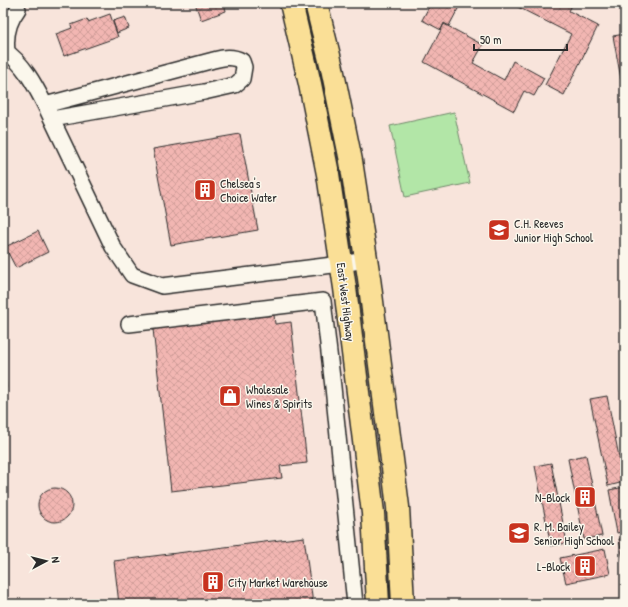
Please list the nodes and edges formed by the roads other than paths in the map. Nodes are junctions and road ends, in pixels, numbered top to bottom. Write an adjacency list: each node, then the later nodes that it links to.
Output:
1 (290, 3): 9 (highway, East West Highway)
2 (316, 3): 8 (highway, East West Highway)
3 (23, 6): 4 (street); 5 (street)
4 (3, 16)
5 (5, 50): 6 (street)
6 (45, 105): 7 (street); 7 (street)
7 (52, 119): 9 (street)
8 (366, 260): 9 (street); 13 (highway, East West Highway)
9 (341, 264): 12 (highway, East West Highway)
10 (129, 324): 11 (street)
11 (356, 604)
12 (378, 604)
13 (404, 604)

